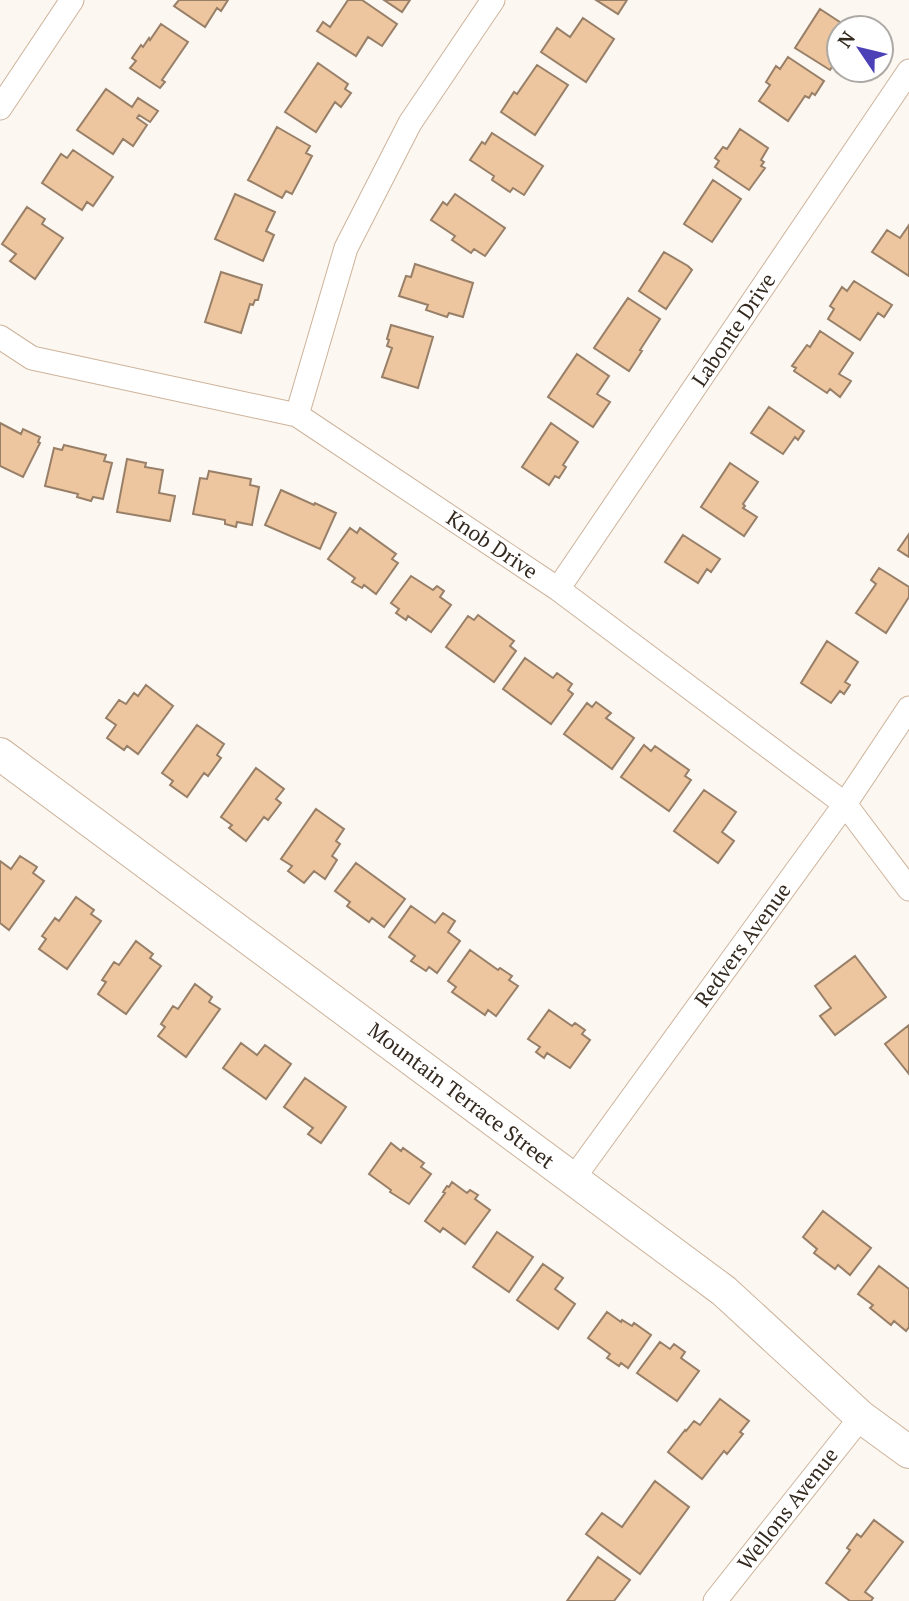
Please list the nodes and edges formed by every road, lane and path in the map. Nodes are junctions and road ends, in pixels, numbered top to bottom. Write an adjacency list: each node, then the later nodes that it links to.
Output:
1 (72, 0): 4 (street)
2 (493, 0): 6 (street)
3 (909, 71): 7 (street, Labonte Drive)
4 (0, 108)
5 (0, 337): 6 (street, Knob Drive)
6 (297, 415): 7 (street, Knob Drive)
7 (558, 589): 10 (street, Knob Drive)
8 (909, 708): 10 (street, Redvers Avenue)
9 (0, 754): 12 (street, Mountain Terrace Street)
10 (845, 803): 11 (street, Knob Drive); 12 (street, Redvers Avenue)
11 (909, 889)
12 (573, 1179): 13 (street, Mountain Terrace Street)
13 (861, 1417): 14 (street, Mountain Terrace Street); 15 (street, Wellons Avenue)
14 (909, 1452)
15 (715, 1601)

